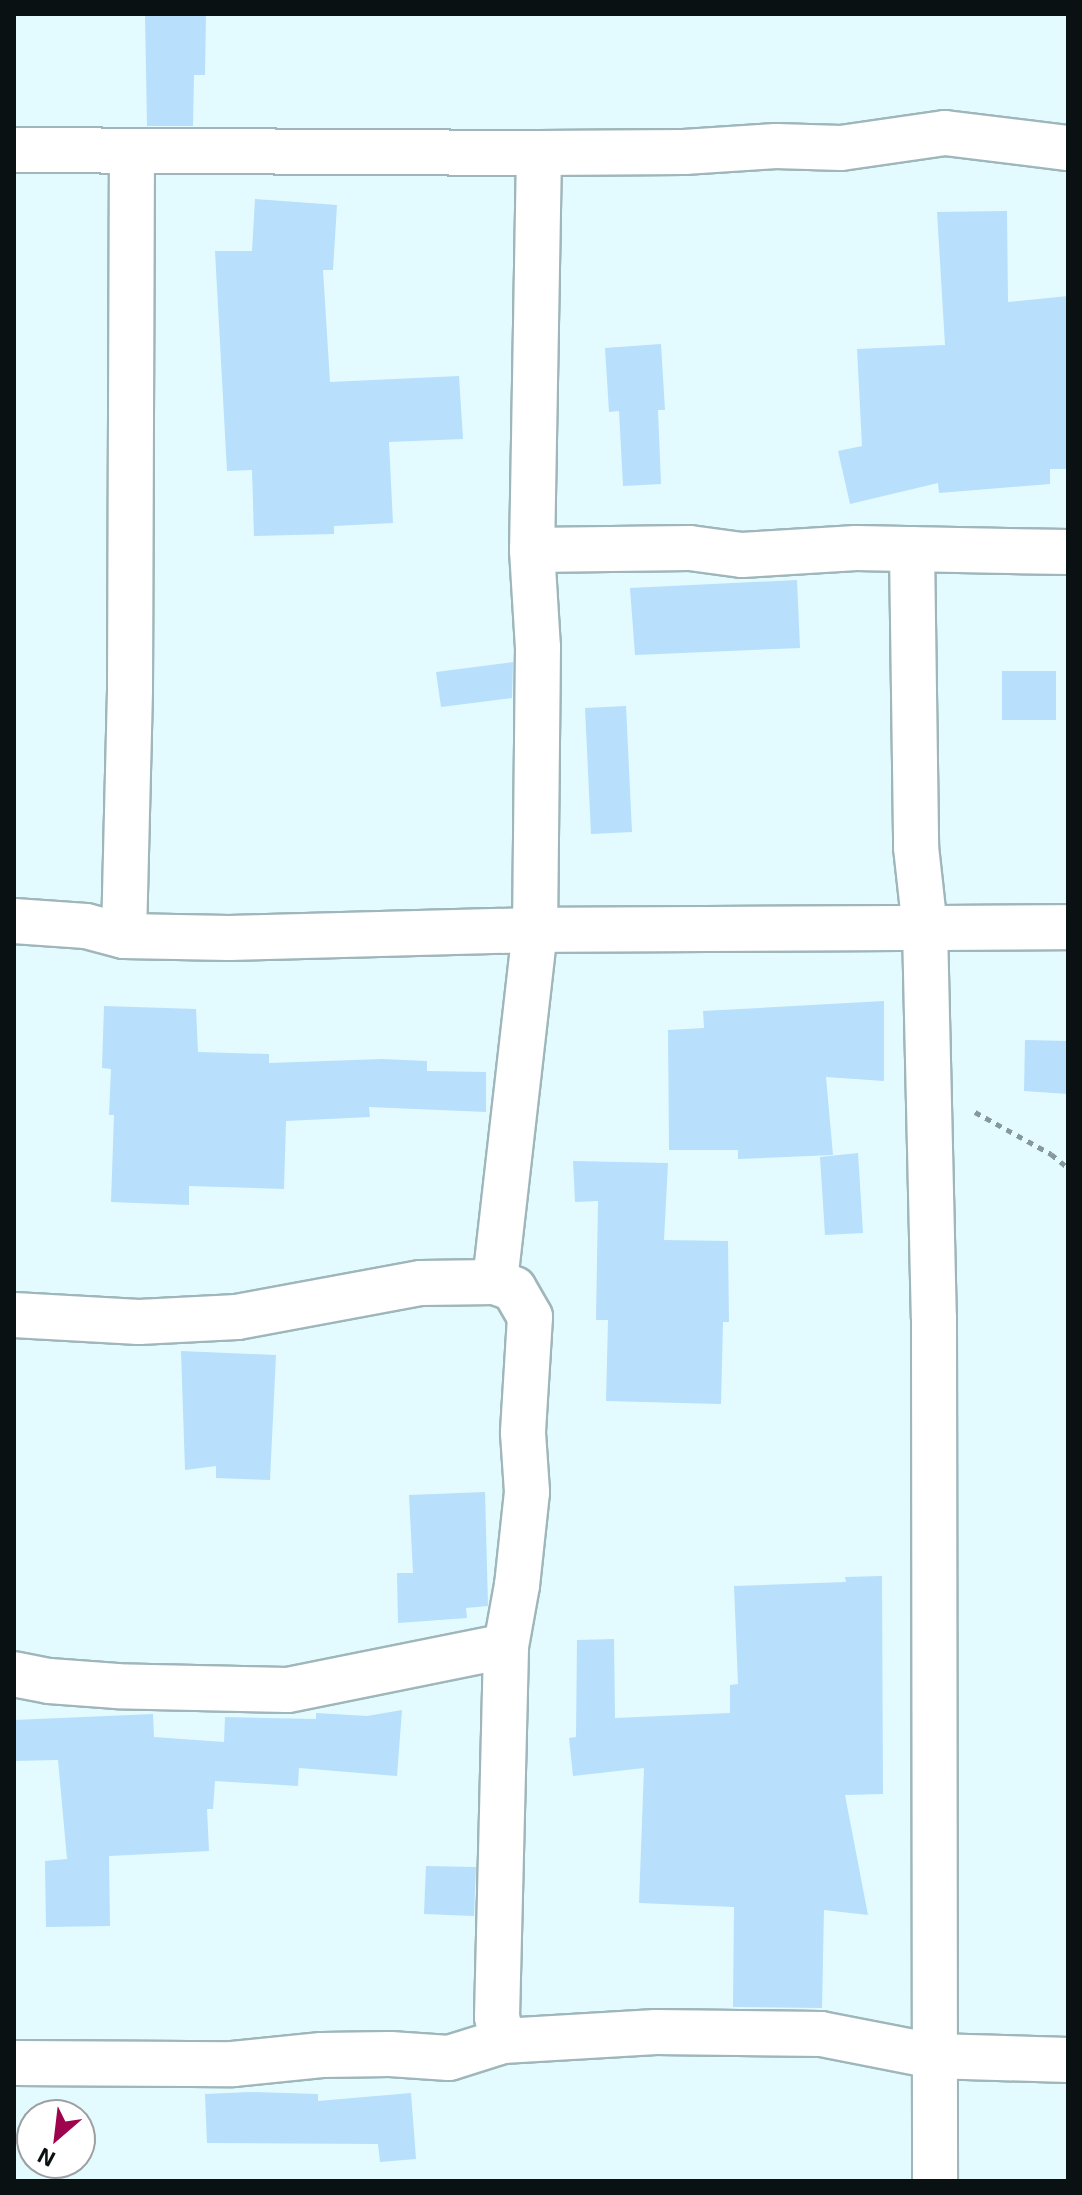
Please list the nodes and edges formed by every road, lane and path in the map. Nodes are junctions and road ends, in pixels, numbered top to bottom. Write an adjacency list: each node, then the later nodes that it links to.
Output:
1 (1068, 148): 4 (street)
2 (14, 150): 3 (street)
3 (132, 152): 4 (street); 12 (street)
4 (539, 153): 6 (street)
5 (912, 549): 6 (street); 7 (street); 10 (street)
6 (532, 550): 11 (street)
7 (1068, 552)
8 (14, 921): 12 (street)
9 (1068, 927): 10 (street)
10 (925, 928): 11 (street); 13 (street)
11 (535, 930): 12 (street); 15 (street)
12 (124, 936)
13 (929, 1094): 14 (path); 20 (street)
14 (1068, 1168)
15 (495, 1282): 16 (street); 17 (street)
16 (14, 1315)
17 (506, 1646): 18 (street); 19 (street)
18 (14, 1674)
19 (503, 2041): 20 (street); 22 (street)
20 (933, 2056): 21 (street); 23 (street)
21 (1068, 2060)
22 (14, 2063)
23 (935, 2181)

